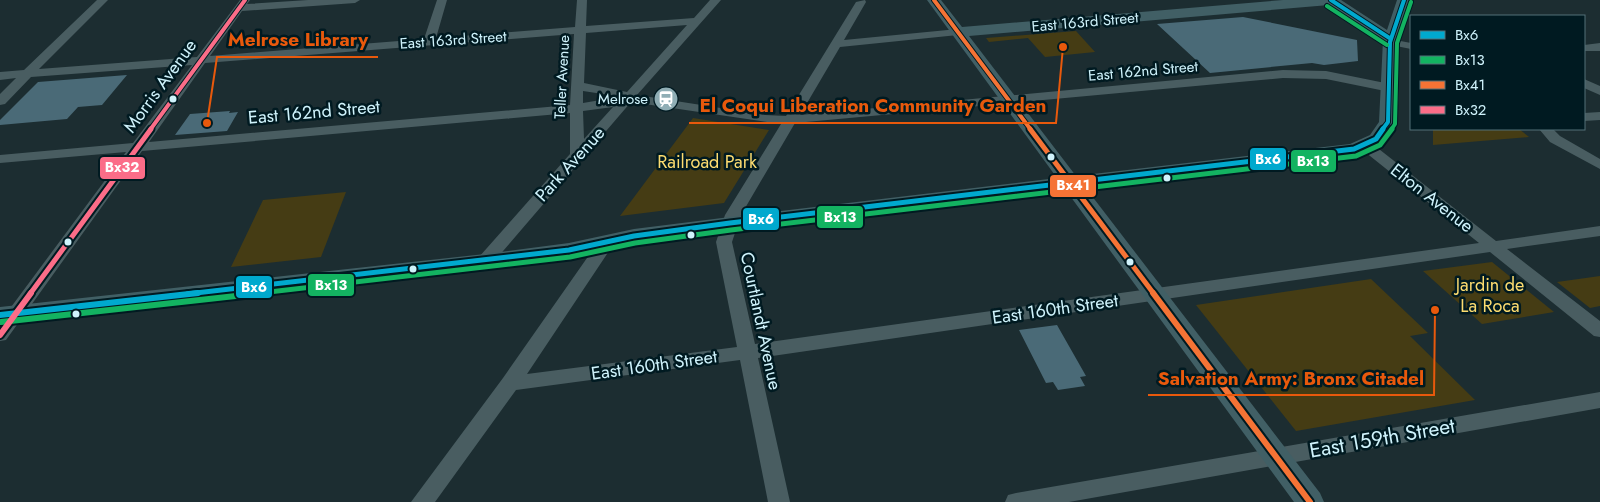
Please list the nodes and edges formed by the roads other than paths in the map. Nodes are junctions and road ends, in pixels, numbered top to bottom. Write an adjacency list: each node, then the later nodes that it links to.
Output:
1 (103, 0): 23 (street)
2 (355, 0): 11 (street)
3 (442, 0): 17 (street)
4 (582, 0): 14 (street, Teller Avenue)
5 (716, 0): 13 (street, Park Avenue)
6 (1203, 0): 12 (main road)
7 (1332, 0): 12 (main road, East 163rd Street); 16 (main road)
8 (1404, 0): 16 (main road)
9 (861, 2): 18 (street, Courtlandt Avenue)
10 (936, 2): 15 (main road)
11 (242, 4): 22 (street, Morris Avenue)
12 (1235, 9): 15 (main road, East 163rd Street)
13 (698, 21): 14 (street, East 163rd Street); 29 (street, Park Avenue)
14 (581, 30): 17 (street, East 163rd Street); 26 (street, Teller Avenue)
15 (958, 32): 18 (street, East 163rd Street); 30 (main road)
16 (1390, 40): 19 (street); 27 (main road)
17 (429, 42): 22 (street, East 163rd Street)
18 (836, 44): 35 (street, Courtlandt Avenue)
19 (1410, 46)
20 (1600, 47): 21 (street)
21 (1585, 48)
22 (202, 60): 23 (street, East 163rd Street); 38 (street, Morris Avenue)
23 (28, 74): 24 (street, East 163rd Street); 31 (street)
24 (0, 76)
25 (1585, 84): 28 (street)
26 (578, 86): 29 (street, East 162nd Street); 32 (street, Teller Avenue)
27 (1390, 88): 30 (street, East 162nd Street); 37 (main road)
28 (1600, 91)
29 (630, 98): 32 (street, East 162nd Street); 35 (street, East 162nd Street); 39 (street, Park Avenue)
30 (1011, 100): 35 (street, East 162nd Street); 42 (main road)
31 (0, 101)
32 (576, 108): 38 (street, East 162nd Street); 39 (street, Teller Avenue)
33 (1600, 116): 34 (street)
34 (1585, 118)
35 (789, 120): 43 (street, Courtlandt Avenue)
36 (1547, 130): 41 (street)
37 (1364, 146): 42 (main road); 46 (street, Elton Avenue)
38 (138, 147): 40 (street, East 162nd Street); 49 (street, Morris Avenue)
39 (576, 155): 47 (street, Park Avenue)
40 (0, 160)
41 (1600, 165)
42 (1072, 183): 43 (main road); 48 (main road)
43 (730, 224): 45 (main road); 52 (street, Courtlandt Avenue)
44 (1600, 231): 46 (street, East 160th Street)
45 (607, 242): 47 (main road); 53 (street)
46 (1495, 248): 48 (street, East 160th Street); 50 (street, Elton Avenue)
47 (485, 261): 49 (main road)
48 (1156, 295): 52 (street, East 160th Street); 55 (main road)
49 (8, 314): 51 (street)
50 (1600, 331)
51 (0, 335)
52 (747, 352): 53 (street, East 160th Street); 57 (street, Courtlandt Avenue)
53 (510, 383): 56 (street)
54 (1600, 400): 55 (street, East 159th Street)
55 (1276, 457): 58 (street, East 159th Street); 59 (main road)
56 (422, 502)
57 (779, 502)
58 (1016, 502)
59 (1310, 502)

